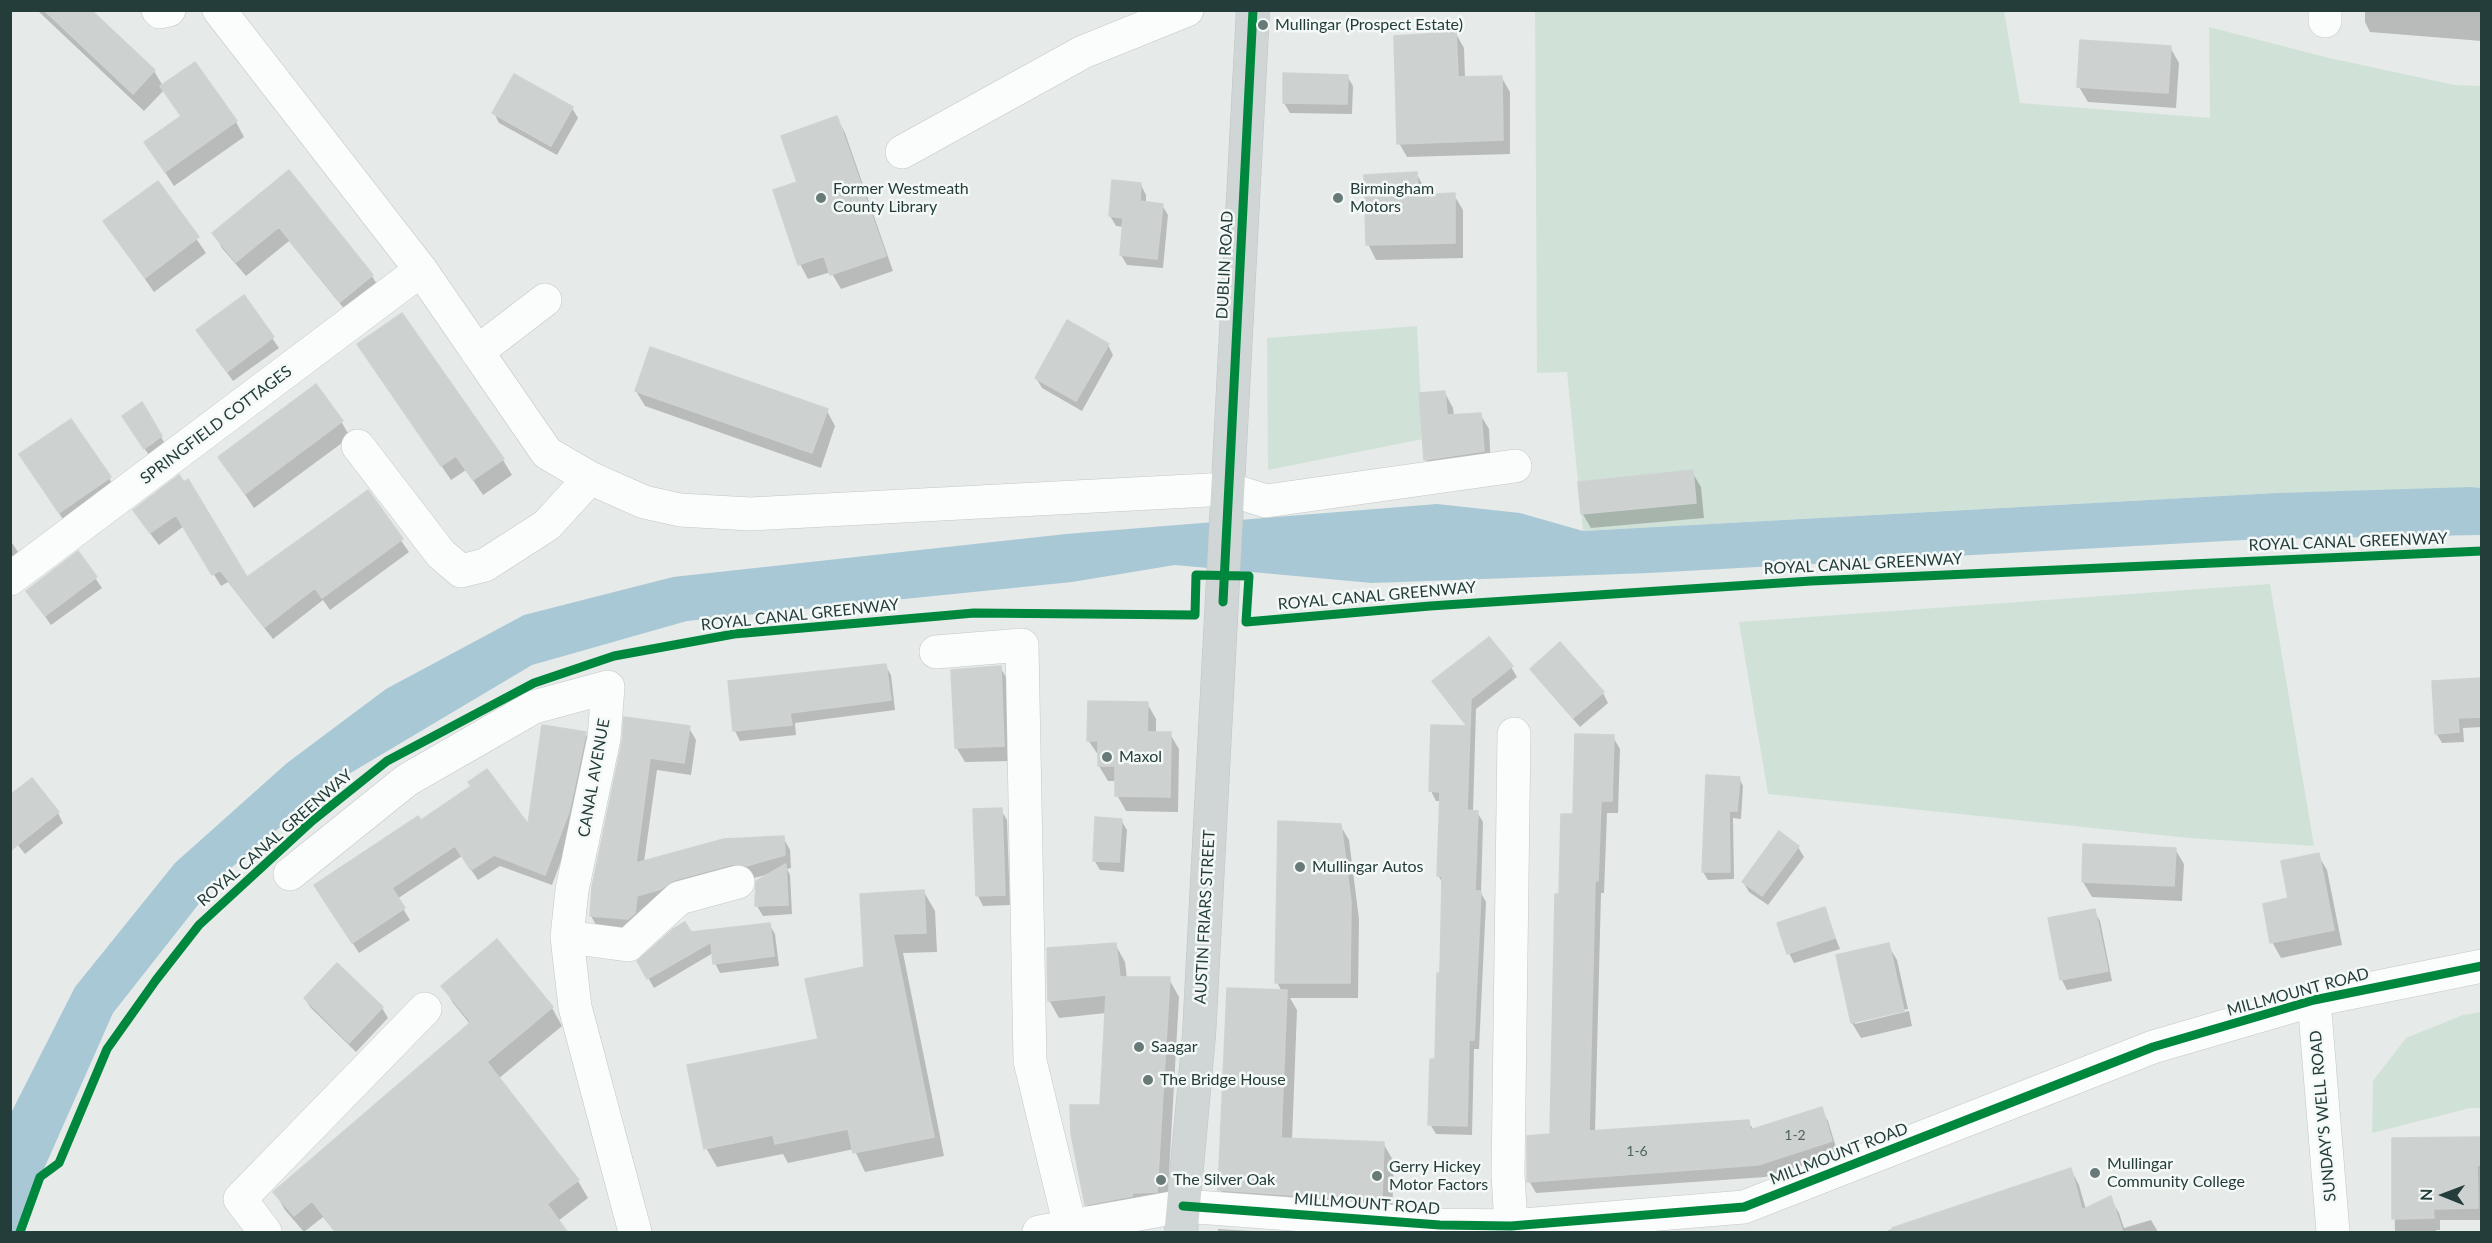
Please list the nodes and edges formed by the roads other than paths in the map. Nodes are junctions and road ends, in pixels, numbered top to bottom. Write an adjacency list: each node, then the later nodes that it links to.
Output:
1 (158, 10): 2 (street)
2 (169, 10)
3 (219, 10): 7 (street)
4 (1187, 10): 6 (street)
5 (1253, 10): 13 (main road, DUBLIN ROAD)
6 (902, 152)
7 (421, 270): 9 (street); 14 (street, SPRINGFIELD COTTAGES)
8 (545, 300): 9 (street)
9 (477, 352): 12 (street)
10 (358, 446): 12 (street)
11 (1515, 466): 13 (street)
12 (590, 478): 13 (street)
13 (1227, 505): 15 (main road, DUBLIN ROAD)
14 (10, 579)
15 (1222, 602): 24 (main road, AUSTIN FRIARS STREET)
16 (936, 652): 26 (street)
17 (1514, 734): 25 (street)
18 (290, 874): 20 (street, CANAL AVENUE)
19 (738, 882): 20 (street)
20 (567, 938): 28 (street, CANAL AVENUE)
21 (2481, 966): 22 (street, MILLMOUNT ROAD)
22 (2314, 1000): 25 (street, MILLMOUNT ROAD); 29 (street, SUNDAY'S WELL ROAD)
23 (425, 1009): 27 (street)
24 (1182, 1219): 25 (street, MILLMOUNT ROAD); 26 (street, MILLMOUNT ROAD)
25 (1511, 1226)
26 (1054, 1229)
27 (265, 1233)
28 (635, 1233)
29 (2332, 1233)

